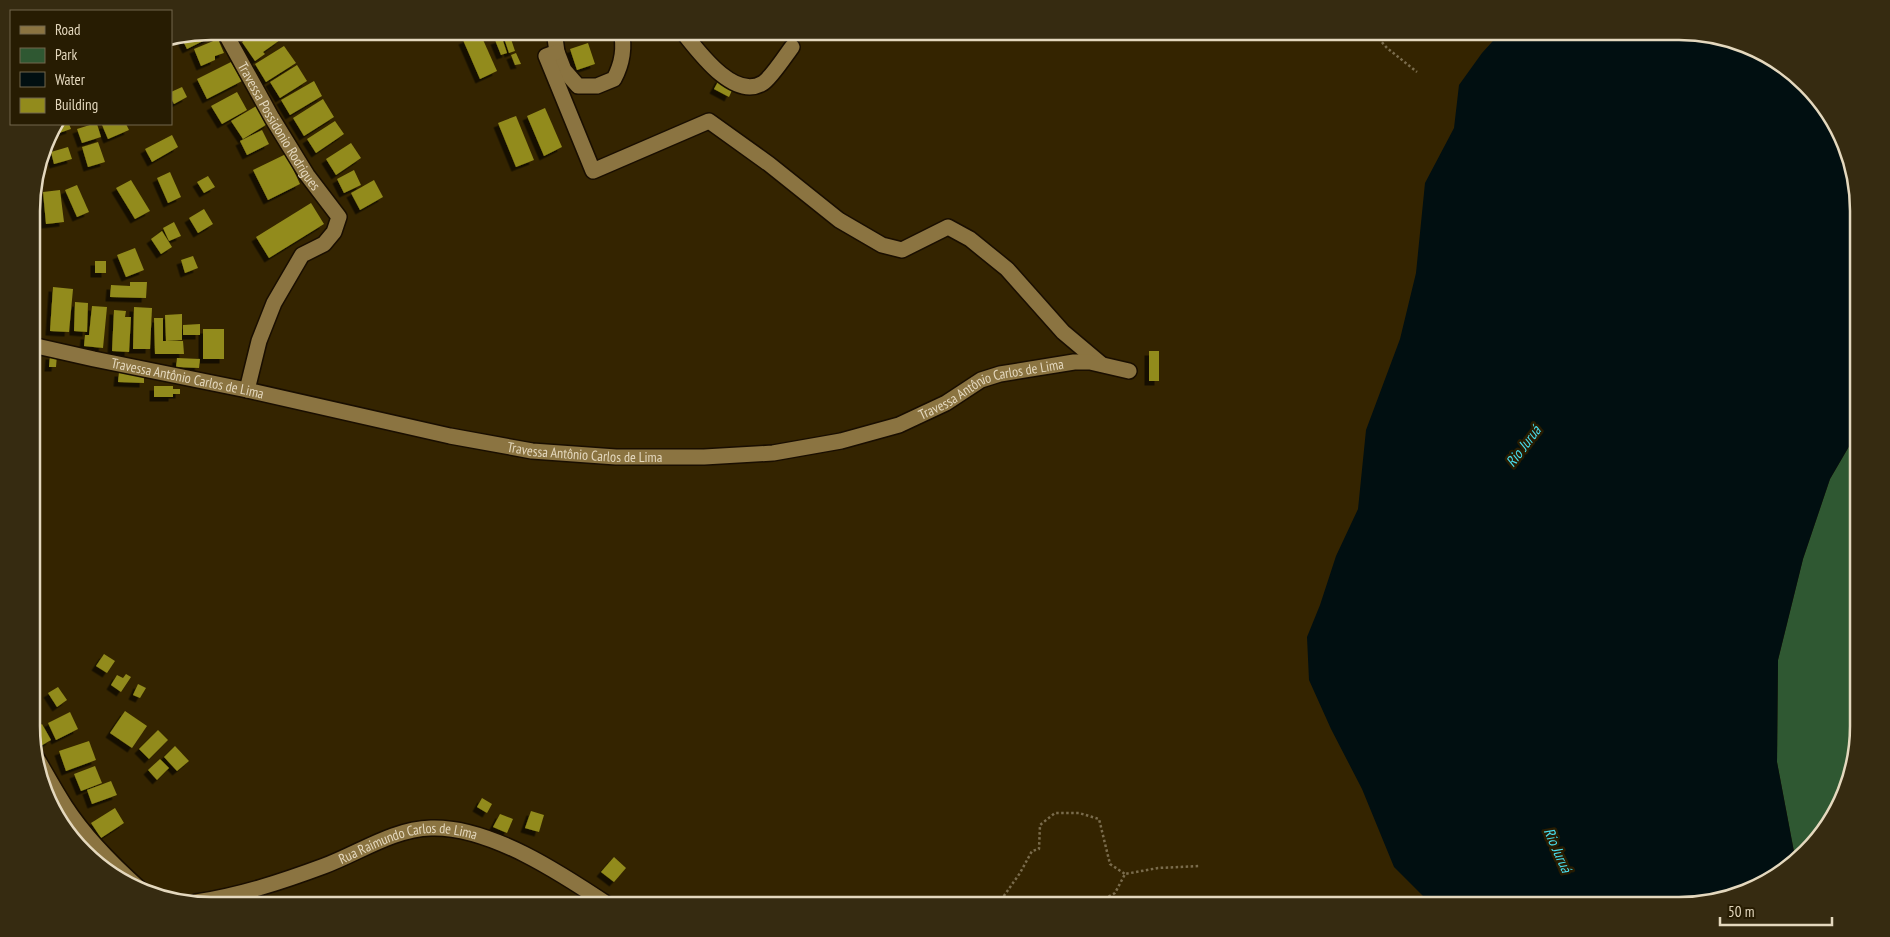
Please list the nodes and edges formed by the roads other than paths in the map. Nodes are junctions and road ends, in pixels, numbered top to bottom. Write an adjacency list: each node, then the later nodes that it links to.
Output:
1 (229, 40): 10 (street, Travessa Possidonio Rodrigues)
2 (555, 40): 6 (street)
3 (622, 40): 6 (street)
4 (689, 40): 5 (street)
5 (792, 46)
6 (557, 52): 8 (street)
7 (40, 347): 10 (street, Travessa Antônio Carlos de Lima)
8 (1101, 364): 9 (street, Travessa Antônio Carlos de Lima); 10 (street, Travessa Antônio Carlos de Lima)
9 (1129, 371)
10 (247, 390)
11 (49, 779): 12 (street)
12 (119, 870)
13 (228, 897): 14 (street, Rua Raimundo Carlos de Lima)
14 (595, 897)

